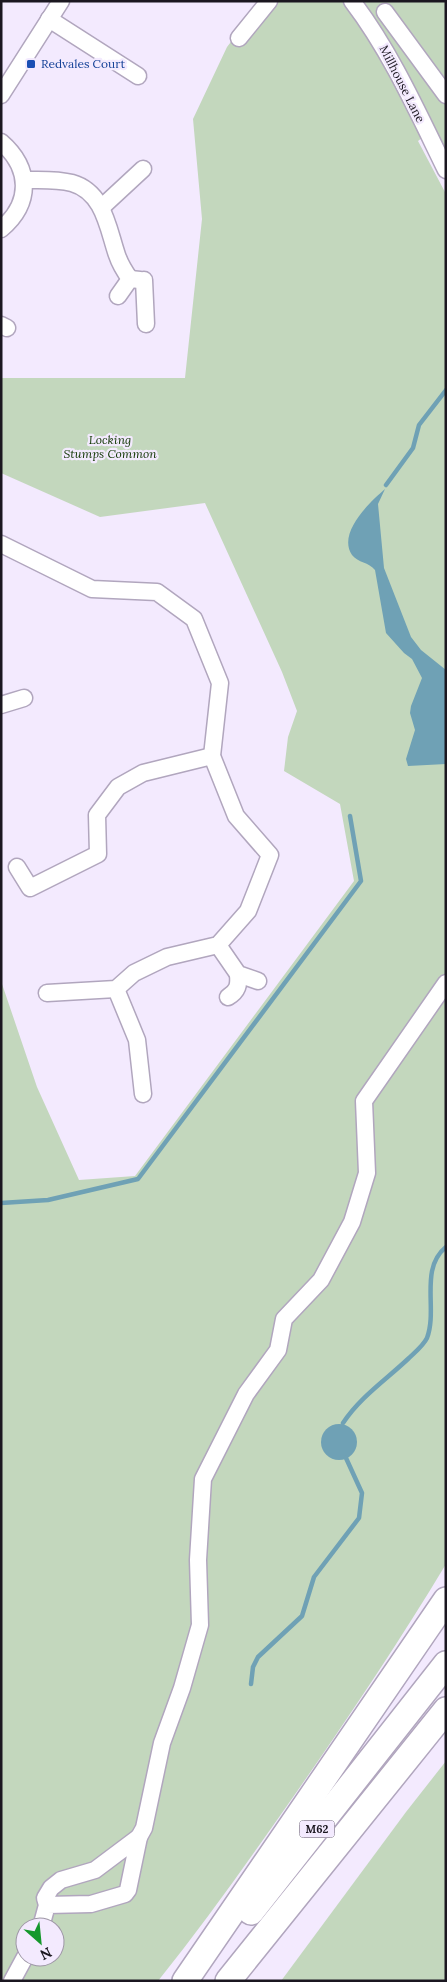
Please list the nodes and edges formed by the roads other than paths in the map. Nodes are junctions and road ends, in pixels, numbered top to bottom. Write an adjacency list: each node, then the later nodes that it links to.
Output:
1 (60, 1): 5 (street)
2 (269, 1): 6 (street)
3 (352, 1): 12 (street, Millhouse Lane)
4 (385, 12): 9 (street)
5 (49, 19): 7 (street); 8 (street)
6 (239, 38)
7 (138, 76)
8 (1, 94)
9 (446, 95)
10 (1, 142): 13 (street)
11 (143, 169): 14 (street)
12 (446, 170)
13 (26, 180): 14 (street); 15 (street)
14 (102, 207): 16 (street)
15 (1, 229)
16 (140, 280): 17 (street); 18 (street)
17 (118, 296)
18 (146, 324)
19 (1, 544): 22 (street)
20 (24, 698): 21 (street)
21 (1, 705)
22 (212, 756): 23 (street); 24 (street)
23 (17, 867)
24 (218, 944): 25 (street); 28 (street)
25 (238, 974): 26 (street); 30 (street)
26 (258, 981)
27 (446, 983): 35 (street)
28 (116, 989): 29 (street); 31 (street)
29 (47, 993)
30 (228, 997)
31 (143, 1094)
32 (446, 1600): 40 (highway)
33 (446, 1664): 41 (highway, M62)
34 (446, 1710): 42 (highway, M62)
35 (139, 1837): 36 (street); 36 (street)
36 (46, 1905): 37 (street)
37 (43, 1917)
38 (20, 1967): 39 (street)
39 (12, 1981)
40 (185, 1981)
41 (192, 1981)
42 (228, 1981)

